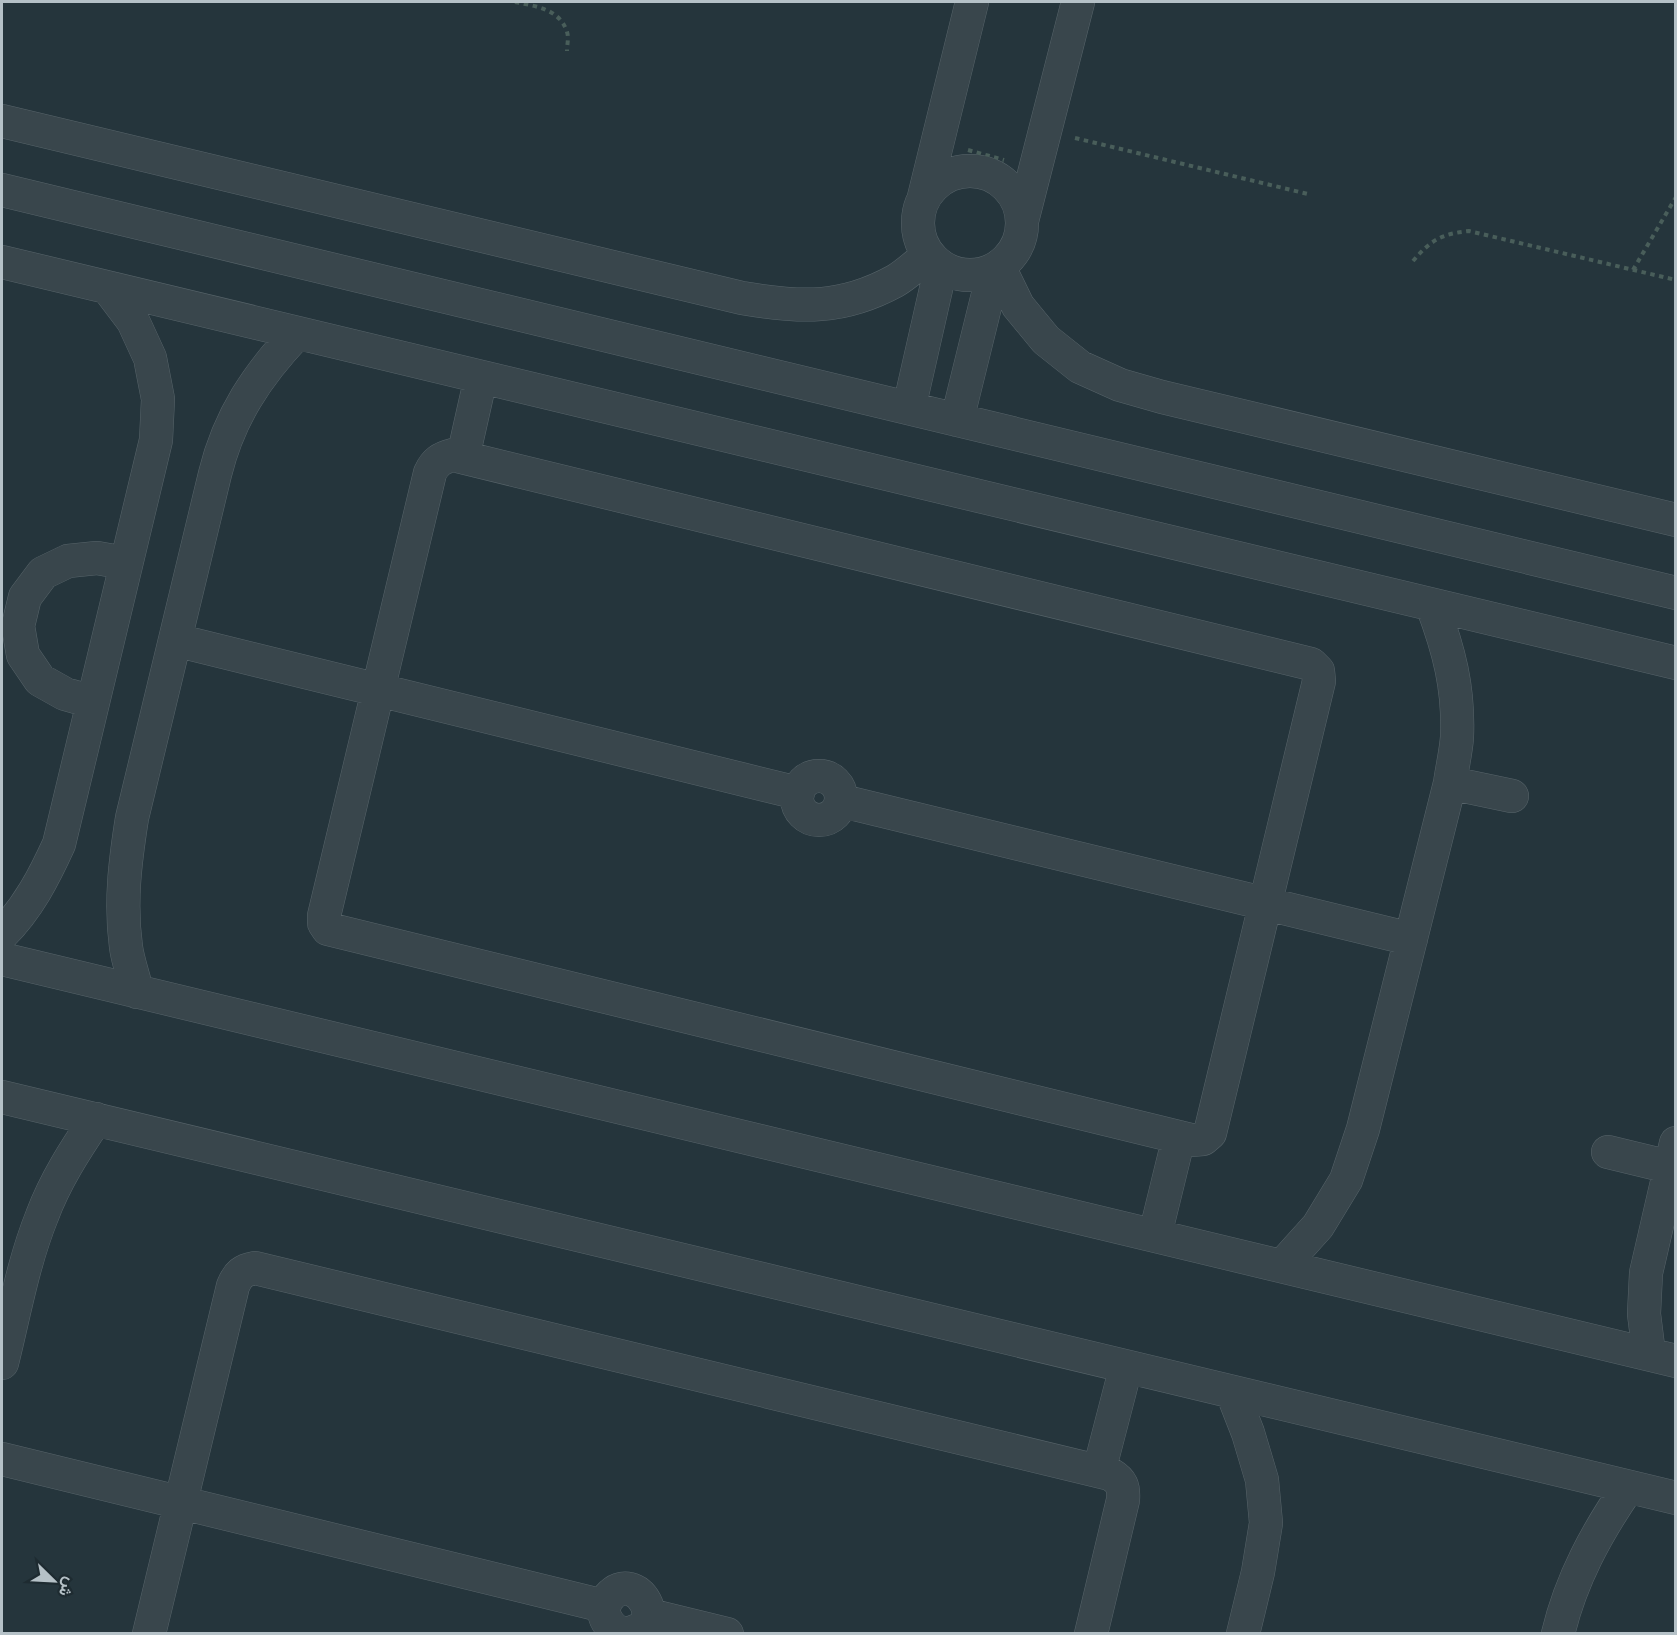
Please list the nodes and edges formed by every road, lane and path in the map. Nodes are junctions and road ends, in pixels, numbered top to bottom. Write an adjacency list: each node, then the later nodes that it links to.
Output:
1 (515, 2): 4 (path)
2 (972, 2): 12 (street)
3 (1078, 2): 13 (street)
4 (567, 51)
5 (2, 121): 14 (street)
6 (1065, 136): 10 (path)
7 (961, 147): 8 (path)
8 (1010, 157)
9 (2, 190): 23 (street)
10 (1308, 194)
11 (1676, 197): 18 (path)
12 (921, 205): 13 (street); 14 (street)
13 (1022, 221): 17 (street)
14 (935, 261): 17 (street); 23 (street)
15 (1413, 261): 18 (path)
16 (2, 262): 20 (street)
17 (996, 268): 24 (street); 26 (street)
18 (1633, 270): 19 (path)
19 (1676, 280)
20 (108, 288): 21 (street); 27 (street)
21 (297, 333): 22 (street); 30 (street)
22 (482, 377): 25 (street); 29 (street)
23 (909, 408): 24 (street)
24 (957, 420): 28 (street)
25 (463, 457): 32 (street); 36 (street)
26 (1676, 520)
27 (126, 563): 33 (street); 33 (street)
28 (1676, 593)
29 (1432, 604): 31 (street); 34 (street)
30 (175, 640): 32 (street); 40 (street)
31 (1676, 663)
32 (378, 690): 36 (street); 43 (street)
33 (93, 702): 37 (street)
34 (1450, 783): 35 (street); 38 (street)
35 (1512, 796)
36 (1266, 904): 38 (street); 43 (street)
37 (2, 934)
38 (1411, 939): 47 (street)
39 (2, 960): 40 (street)
40 (137, 992): 46 (street)
41 (2, 1097): 42 (street)
42 (96, 1119): 49 (street); 50 (street)
43 (1179, 1137): 46 (street)
44 (1608, 1152): 45 (street)
45 (1672, 1155): 48 (street)
46 (1155, 1236): 47 (street)
47 (1282, 1266): 48 (street)
48 (1662, 1357)
49 (2, 1364)
50 (1126, 1367): 51 (street); 53 (street)
51 (1232, 1392): 54 (street); 63 (street)
52 (2, 1459): 56 (street)
53 (1099, 1471): 56 (street); 62 (street)
54 (1628, 1487): 55 (street); 64 (street)
55 (1676, 1498)
56 (181, 1503): 57 (street); 59 (street)
57 (604, 1606): 58 (street); 60 (street)
58 (649, 1614): 60 (street); 61 (street)
59 (149, 1634)
60 (622, 1634)
61 (727, 1634)
62 (1091, 1634)
63 (1242, 1634)
64 (1558, 1634)

